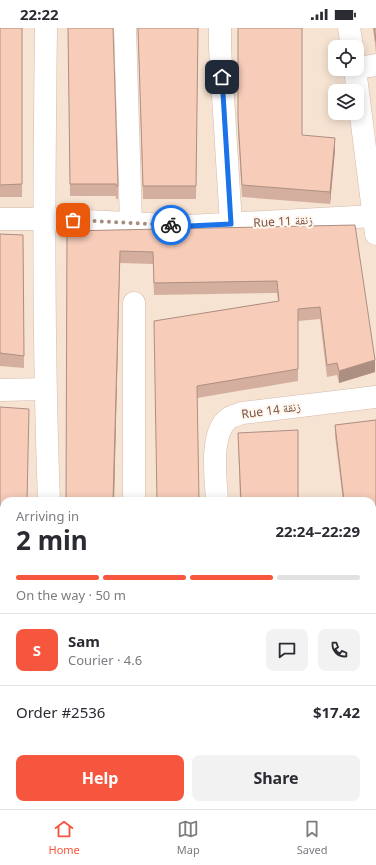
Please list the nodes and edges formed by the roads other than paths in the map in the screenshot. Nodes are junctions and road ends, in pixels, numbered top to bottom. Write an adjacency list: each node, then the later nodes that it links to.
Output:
1 (46, 28): 10 (street)
2 (125, 28): 11 (street)
3 (220, 28): 12 (street)
4 (350, 28): 5 (street)
5 (351, 40)
6 (376, 66): 7 (street)
7 (364, 68)
8 (357, 76): 13 (street)
9 (0, 219): 10 (street, Rue 11 زنقة)
10 (44, 219): 11 (street, Rue 11 زنقة); 15 (street)
11 (131, 223): 12 (street, Rue 11 زنقة)
12 (231, 224): 13 (street, Rue 11 زنقة)
13 (375, 225)
14 (134, 303): 19 (street)
15 (45, 389): 16 (street); 18 (street)
16 (0, 390)
17 (376, 397): 20 (street, Rue 14 زنقة)
18 (48, 497)
19 (134, 497)
20 (217, 497)

